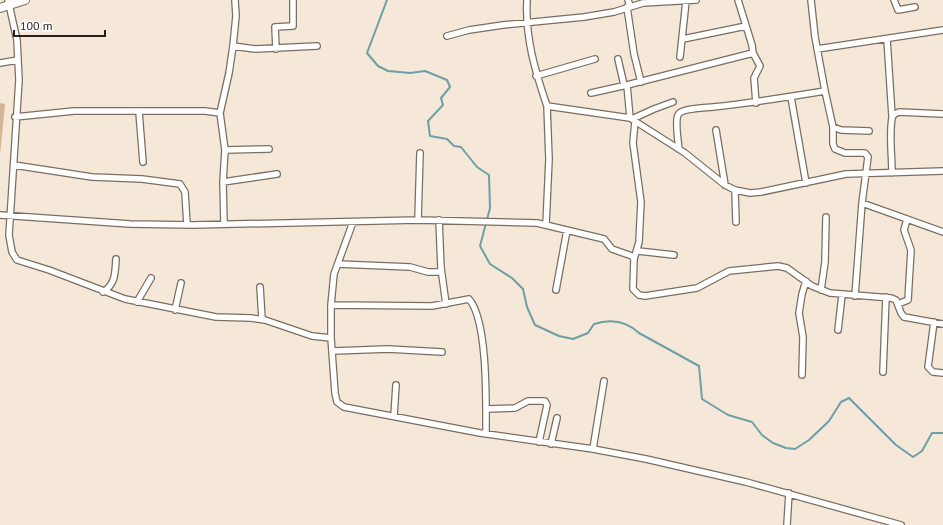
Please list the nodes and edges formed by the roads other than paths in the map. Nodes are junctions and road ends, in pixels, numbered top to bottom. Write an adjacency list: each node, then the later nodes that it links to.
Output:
1 (24, 0): 11 (main road)
2 (235, 0): 21 (street)
3 (293, 0): 23 (street)
4 (527, 0): 15 (street)
5 (664, 0): 6 (street); 12 (street)
6 (686, 0): 7 (street); 19 (street)
7 (696, 0)
8 (738, 0): 16 (street)
9 (811, 0): 24 (street)
10 (894, 0): 13 (street)
11 (8, 3): 14 (main road); 29 (street)
12 (628, 5): 15 (street); 32 (street)
13 (915, 7)
14 (0, 8)
15 (526, 22): 18 (street); 31 (street)
16 (746, 26): 19 (street); 25 (street)
17 (943, 30): 20 (street)
18 (447, 36)
19 (683, 39): 26 (street)
20 (887, 39): 24 (street); 43 (street)
21 (233, 46): 23 (street); 41 (street)
22 (317, 46): 23 (street)
23 (276, 49)
24 (817, 49): 34 (street)
25 (753, 52): 32 (street); 38 (street)
26 (680, 57)
27 (595, 59): 31 (street)
28 (618, 59): 33 (street)
29 (18, 60): 30 (street); 44 (street)
30 (0, 63)
31 (536, 76): 39 (street)
32 (641, 82): 33 (street)
33 (625, 85): 35 (street); 45 (street)
34 (825, 91): 36 (street); 46 (street)
35 (591, 93)
36 (791, 97): 38 (street); 60 (street)
37 (673, 102): 45 (street)
38 (756, 103): 50 (street)
39 (547, 106): 45 (street); 74 (street)
40 (139, 112): 41 (street); 44 (street); 53 (street)
41 (220, 113): 51 (street)
42 (943, 114): 43 (street)
43 (892, 116): 56 (street)
44 (15, 117): 54 (street)
45 (632, 119): 50 (street); 77 (street)
46 (833, 127): 48 (street); 58 (street)
47 (716, 130): 61 (street)
48 (869, 131)
49 (269, 149): 51 (street)
50 (679, 149): 61 (street)
51 (225, 150): 59 (street)
52 (420, 153): 68 (street)
53 (143, 162)
54 (14, 165): 65 (street); 73 (street)
55 (943, 171): 56 (street)
56 (892, 173): 58 (street)
57 (277, 174): 59 (street)
58 (865, 174): 60 (street); 63 (street)
59 (223, 182): 72 (street)
60 (806, 183): 62 (street)
61 (725, 185): 62 (street)
62 (735, 190): 71 (street)
63 (862, 203): 67 (street); 91 (street)
64 (0, 215): 65 (street)
65 (10, 216): 73 (street); 89 (street)
66 (826, 217): 88 (street)
67 (907, 219): 76 (street); 95 (street)
68 (418, 220): 69 (street); 70 (street)
69 (439, 220): 74 (street); 82 (street)
70 (353, 222): 72 (street); 81 (street)
71 (736, 222)
72 (224, 224): 73 (street)
73 (187, 225)
74 (546, 225): 75 (street)
75 (567, 230): 80 (street); 87 (street)
76 (943, 232)
77 (638, 251): 78 (street); 80 (street)
78 (674, 255)
79 (116, 259): 89 (street)
80 (634, 259): 84 (street)
81 (338, 264): 82 (street); 96 (street)
82 (442, 272): 94 (street)
83 (151, 278): 93 (street)
84 (806, 281): 88 (street); 107 (street)
85 (180, 283): 97 (street)
86 (260, 286): 98 (street)
87 (556, 290)
88 (821, 290): 90 (street)
89 (104, 292): 93 (street)
90 (842, 295): 91 (street); 101 (street)
91 (855, 296): 92 (street)
92 (886, 298): 95 (street); 105 (street)
93 (137, 302): 97 (street)
94 (446, 304): 96 (street); 110 (street)
95 (898, 304): 99 (street)
96 (331, 305): 102 (street)
97 (175, 310): 98 (street)
98 (262, 319): 102 (street)
99 (934, 322): 100 (street); 106 (street)
100 (943, 324)
101 (838, 330)
102 (331, 338): 103 (street)
103 (333, 352): 104 (street); 111 (street)
104 (442, 352)
105 (883, 372)
106 (943, 373)
107 (802, 375)
108 (604, 381): 116 (street)
109 (396, 385): 111 (street)
110 (486, 409): 113 (street); 114 (street)
111 (394, 416): 113 (street)
112 (557, 418): 115 (street)
113 (486, 434): 114 (street)
114 (539, 442): 115 (street)
115 (551, 444): 116 (street)
116 (593, 449): 117 (street)
117 (789, 494): 118 (street); 119 (street)
118 (787, 525)
119 (901, 525)

